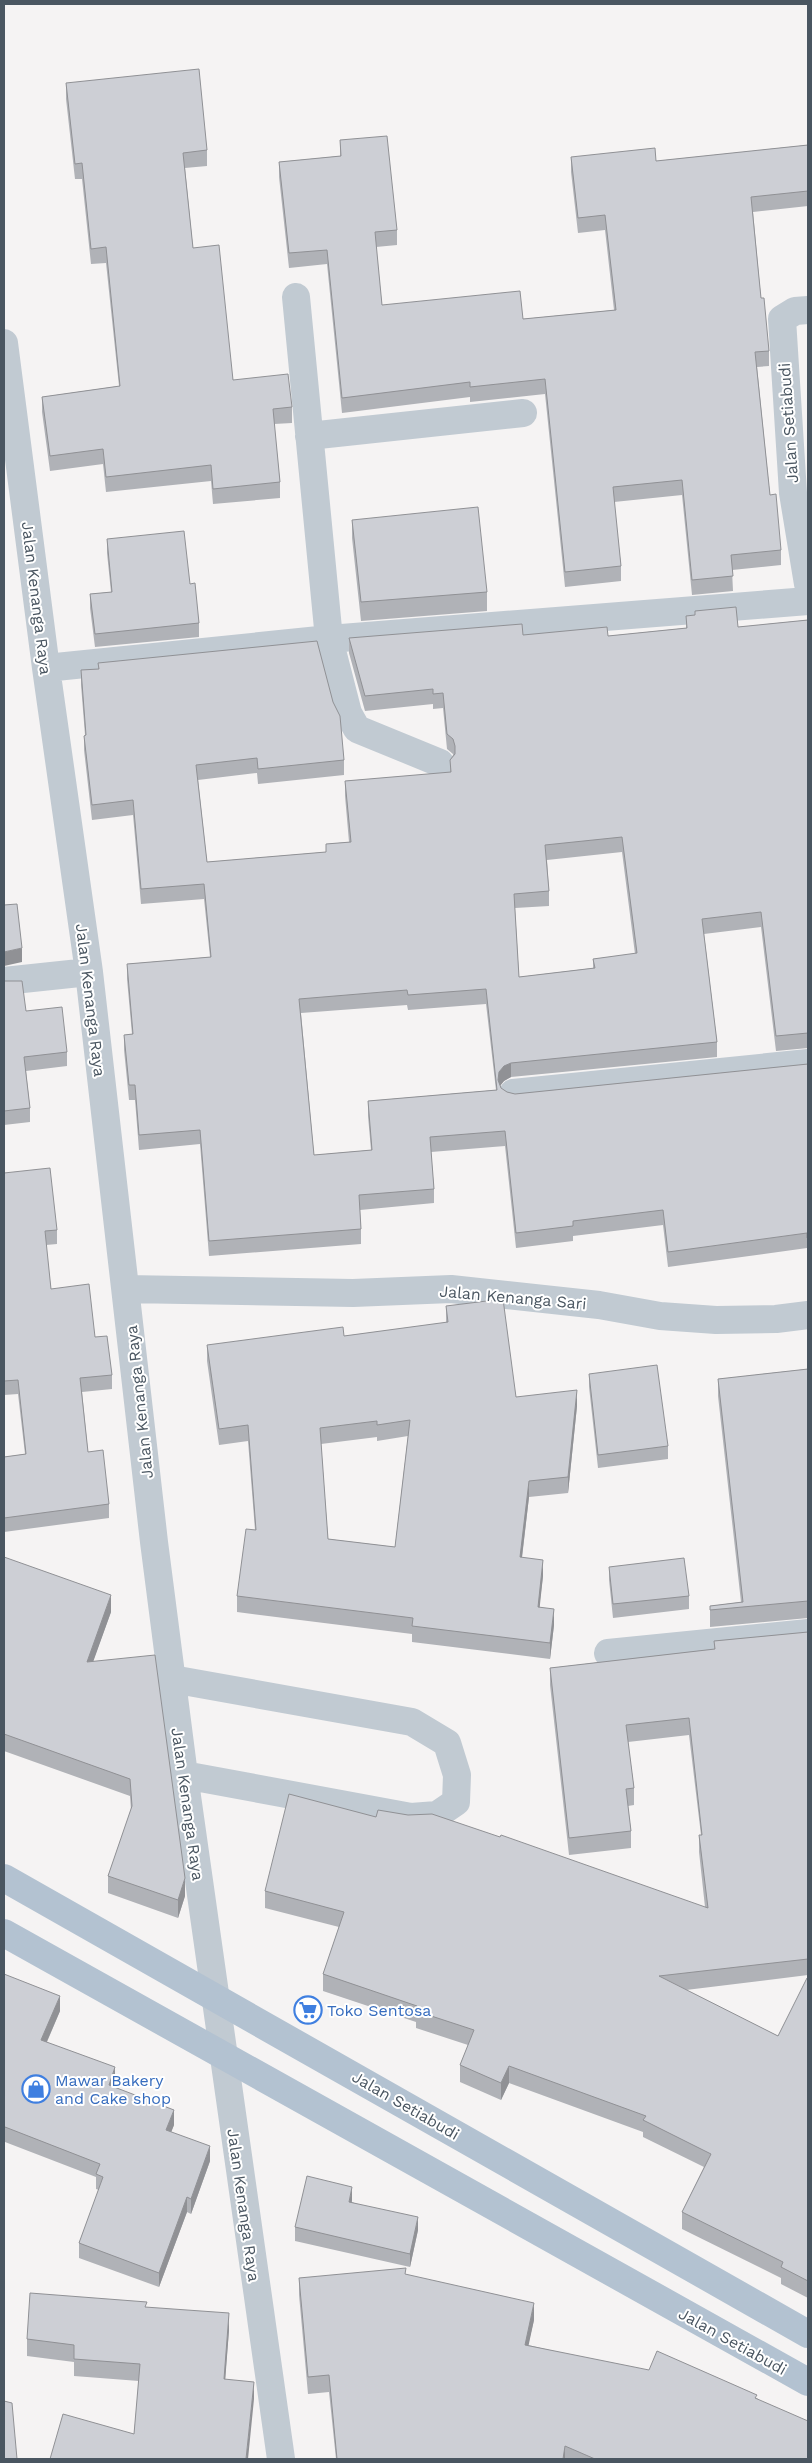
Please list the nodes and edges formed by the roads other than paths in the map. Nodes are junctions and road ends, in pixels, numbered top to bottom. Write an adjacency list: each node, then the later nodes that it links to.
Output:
1 (296, 297): 6 (street)
2 (808, 310): 7 (street, Jalan Setiabudi)
3 (4, 344): 5 (street, Jalan Kenanga Raya)
4 (523, 413): 6 (street)
5 (9, 423): 10 (street, Jalan Kenanga Raya)
6 (309, 436): 9 (street)
7 (808, 584)
8 (808, 601): 9 (street)
9 (329, 639): 10 (street); 11 (street)
10 (46, 668): 12 (street, Jalan Kenanga Raya)
11 (440, 763)
12 (89, 972): 13 (street); 16 (street, Jalan Kenanga Raya)
13 (4, 980)
14 (808, 1063): 15 (street)
15 (513, 1093)
16 (126, 1289): 17 (street, Jalan Kenanga Sari); 20 (street, Jalan Kenanga Raya)
17 (808, 1314)
18 (808, 1633): 19 (street)
19 (608, 1653)
20 (172, 1679): 21 (street, Jalan Kenanga Raya); 21 (street)
21 (184, 1775): 24 (street, Jalan Kenanga Raya)
22 (4, 1878): 24 (main road, Jalan Setiabudi)
23 (4, 1933): 25 (main road, Jalan Setiabudi)
24 (214, 1996): 25 (street, Jalan Kenanga Raya); 26 (main road, Jalan Setiabudi)
25 (223, 2055): 27 (main road, Jalan Setiabudi); 28 (street, Jalan Kenanga Raya)
26 (808, 2334)
27 (808, 2382)
28 (281, 2459)

